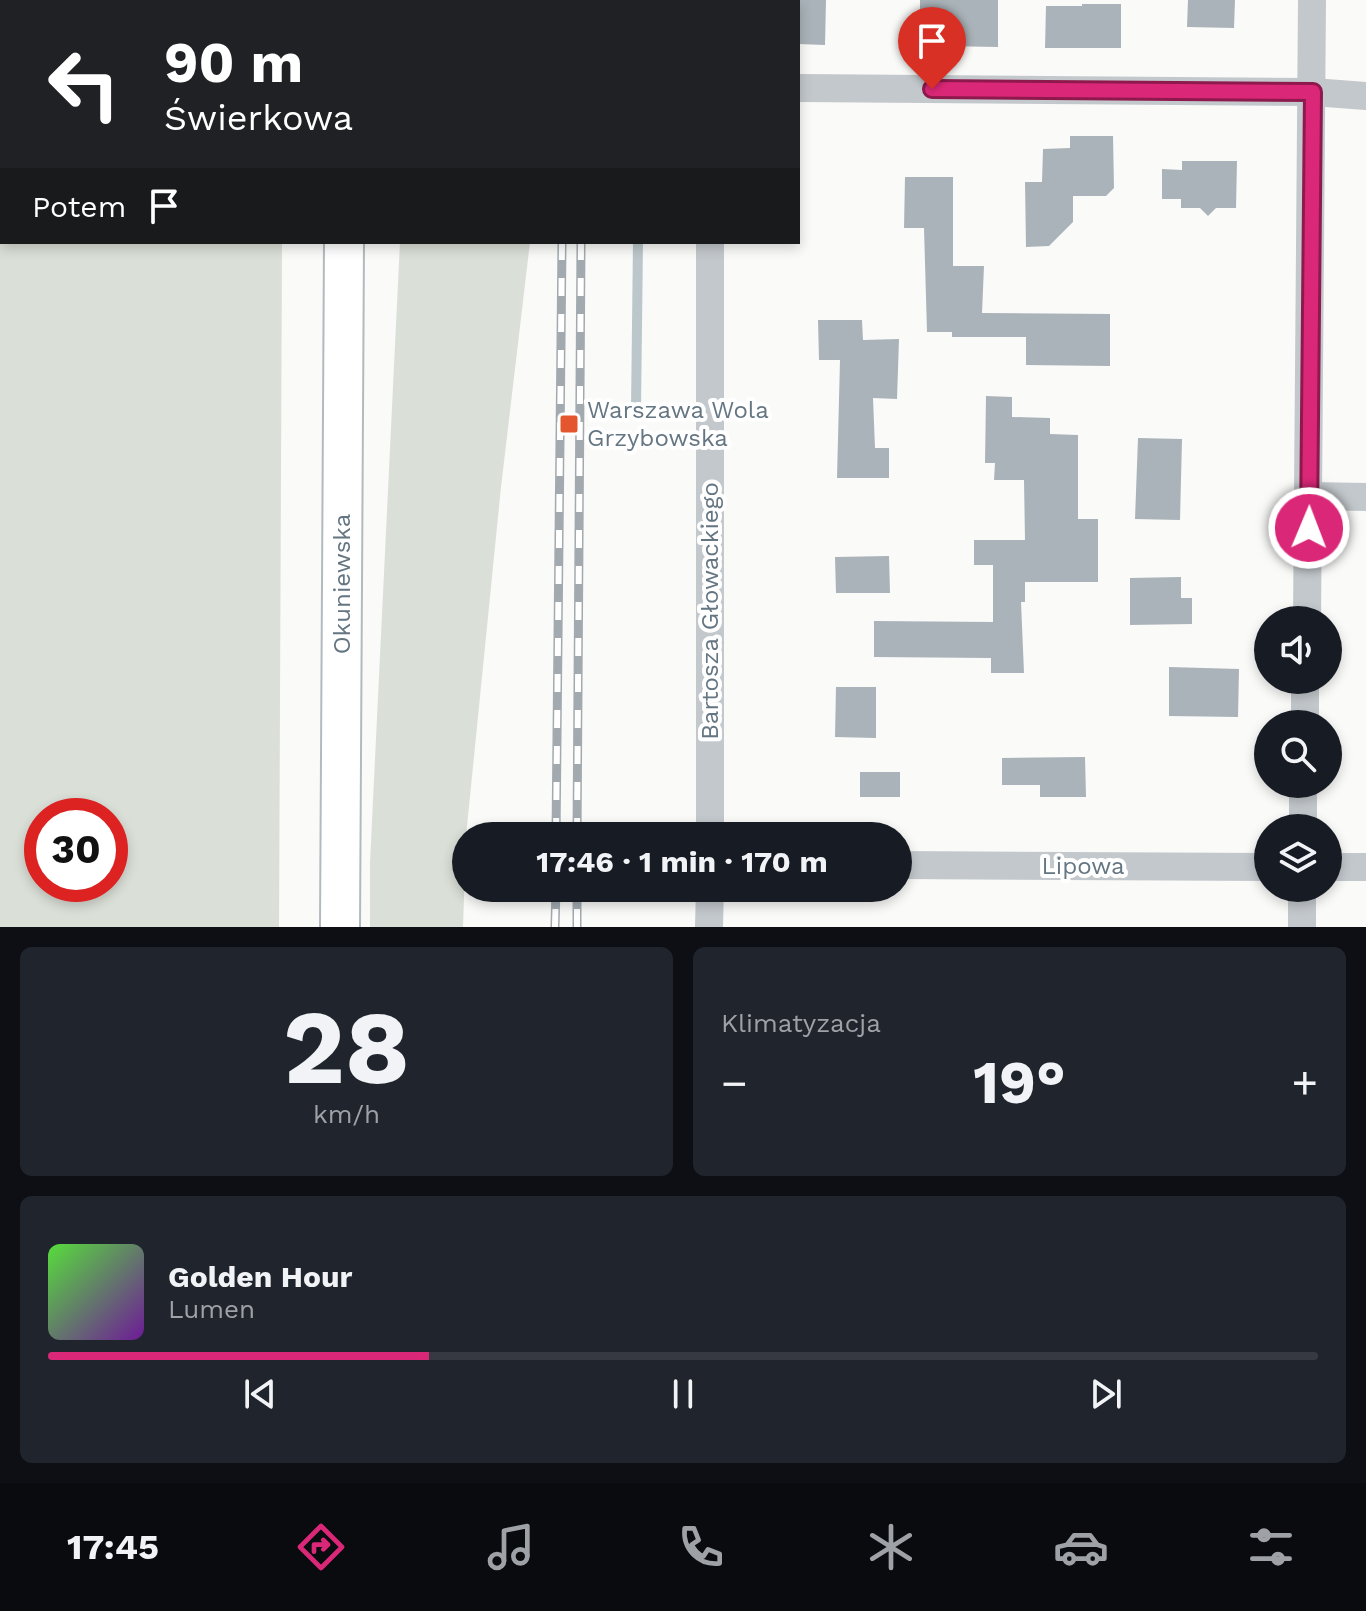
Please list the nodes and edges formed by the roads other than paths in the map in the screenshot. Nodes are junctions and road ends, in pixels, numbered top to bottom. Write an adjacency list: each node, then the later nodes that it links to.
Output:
1 (1312, 0): 3 (street)
2 (800, 88): 3 (street)
3 (1313, 92): 4 (street); 7 (street)
4 (1366, 96)
5 (344, 244): 17 (main road, Okuniewska)
6 (710, 244): 10 (street, Bartosza Głowackiego)
7 (1309, 496): 8 (street); 9 (street)
8 (1366, 497)
9 (1307, 606)
10 (710, 822)
11 (912, 865): 12 (street, Lipowa)
12 (1254, 867)
13 (1342, 867): 14 (street)
14 (1366, 867)
15 (710, 902): 18 (street)
16 (1302, 902): 19 (street)
17 (340, 927)
18 (709, 927)
19 (1302, 927)

